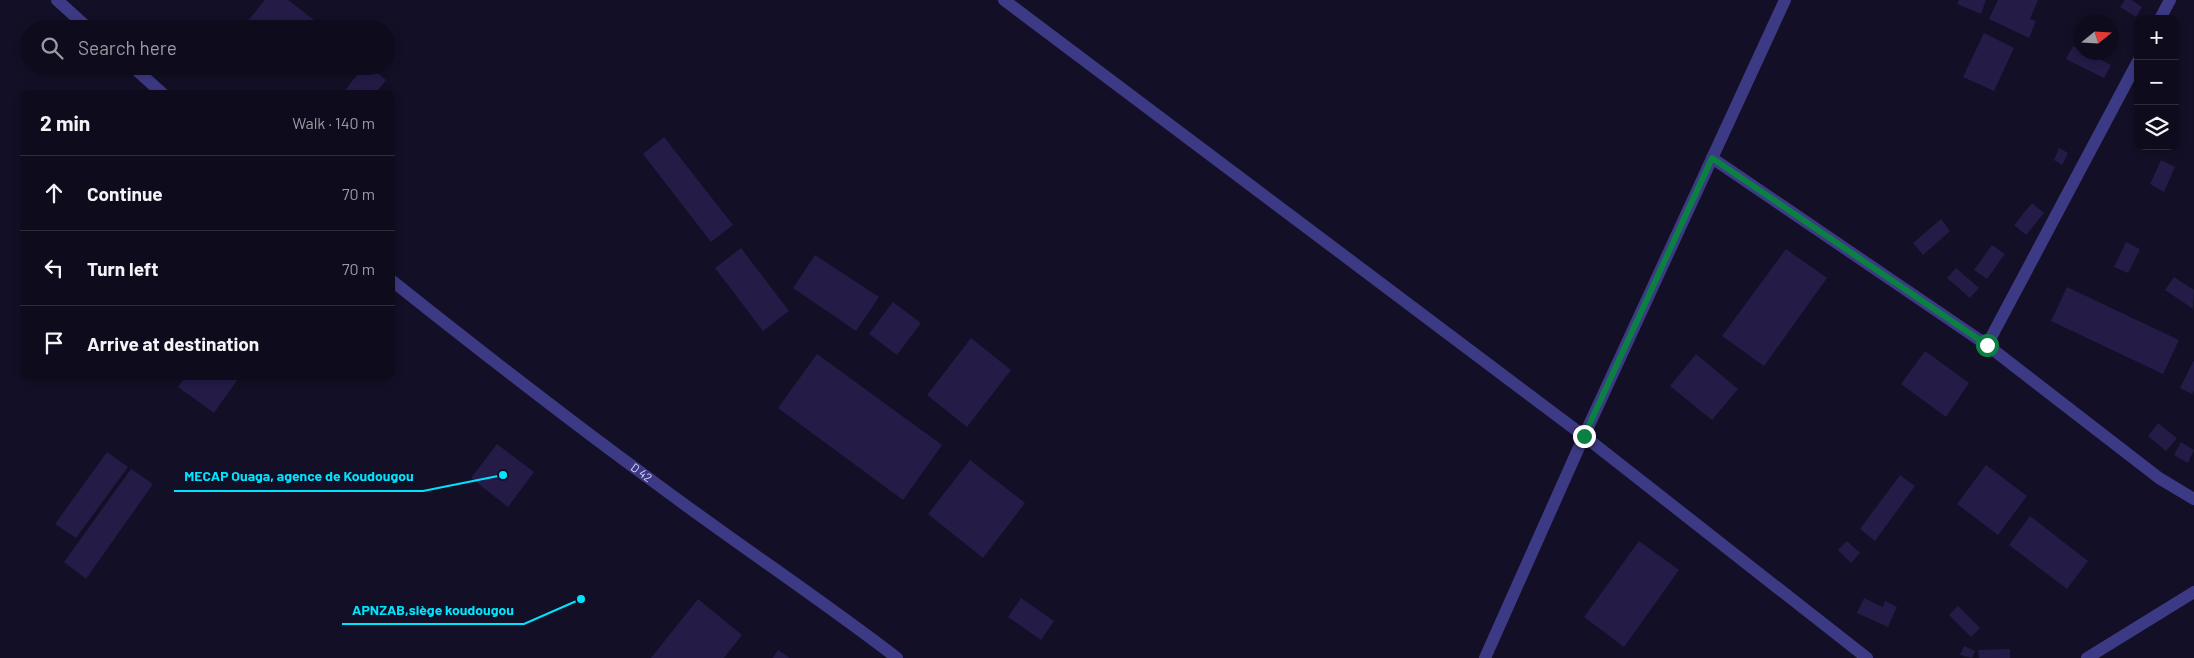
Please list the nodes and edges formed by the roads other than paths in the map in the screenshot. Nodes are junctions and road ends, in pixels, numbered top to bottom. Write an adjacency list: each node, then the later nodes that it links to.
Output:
1 (57, 0): 6 (street)
2 (1004, 0): 13 (street)
3 (1785, 0): 10 (street)
4 (2170, 0): 5 (street)
5 (2162, 15)
6 (79, 20)
7 (2134, 69): 12 (street)
8 (142, 75): 9 (street)
9 (159, 90)
10 (1712, 158): 12 (street); 13 (street)
11 (395, 283): 16 (street, D 42 / D 42)
12 (1987, 345): 14 (street)
13 (1584, 436): 17 (street); 18 (street)
14 (2194, 499)
15 (2194, 592): 19 (street)
16 (897, 658)
17 (1486, 658)
18 (1867, 658)
19 (2087, 658)

